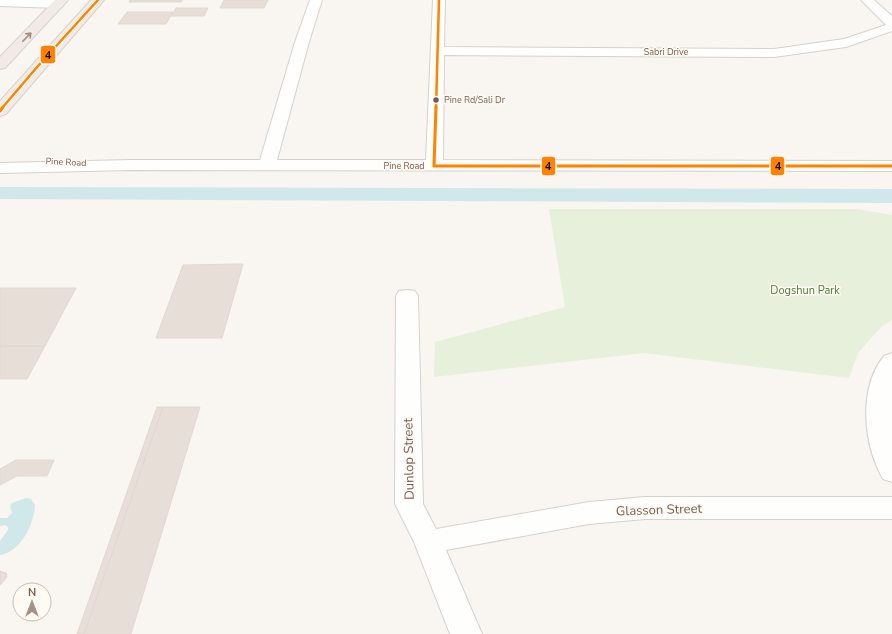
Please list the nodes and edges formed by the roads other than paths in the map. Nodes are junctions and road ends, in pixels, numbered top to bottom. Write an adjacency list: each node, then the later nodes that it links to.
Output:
1 (98, 0): 11 (highway)
2 (316, 0): 14 (street)
3 (439, 0): 9 (street)
4 (867, 0): 7 (street)
5 (1, 1): 6 (street)
6 (73, 2): 10 (highway, one-way to 6)
7 (892, 23)
8 (892, 27): 9 (street, Sabri Drive)
9 (437, 51): 15 (street)
10 (0, 65)
11 (0, 111)
12 (0, 159): 13 (street, Pine Road)
13 (131, 165): 14 (street, Pine Road); 17 (street, Pine Road)
14 (267, 166): 15 (street, Pine Road)
15 (434, 166): 16 (street, Pine Road)
16 (892, 166)
17 (0, 168)
18 (407, 296): 22 (street, Dunlop Street)
19 (892, 362): 20 (street)
20 (892, 472)
21 (892, 508): 22 (street, Glasson Street)
22 (428, 542): 23 (street, Dunlop Street)
23 (466, 634)

